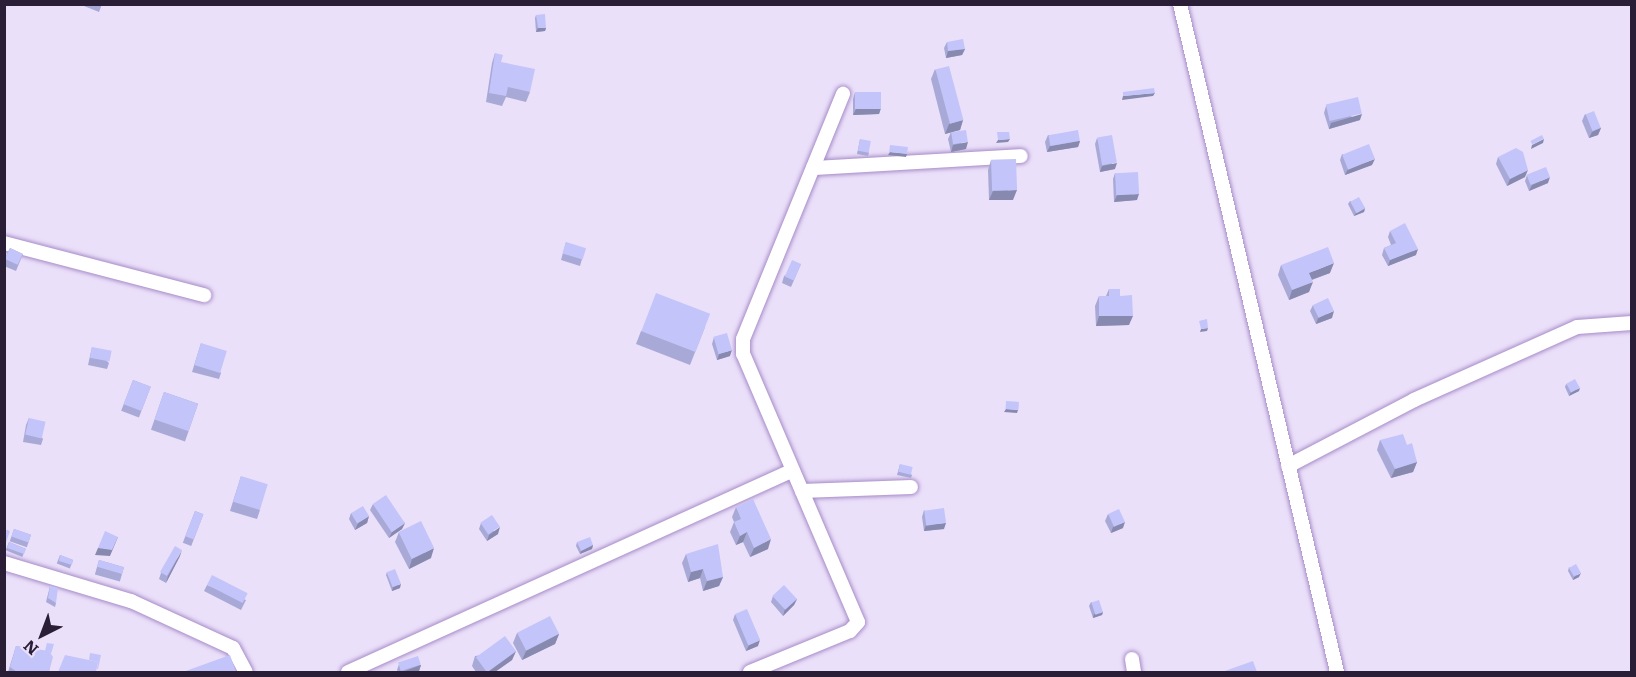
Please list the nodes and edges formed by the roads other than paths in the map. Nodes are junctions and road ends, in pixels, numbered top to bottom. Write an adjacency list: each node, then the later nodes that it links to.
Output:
1 (1180, 4): 8 (street)
2 (843, 94): 4 (street)
3 (1021, 156): 4 (street)
4 (813, 168): 9 (street)
5 (4, 243): 6 (street)
6 (204, 295)
7 (1632, 323): 8 (street)
8 (1288, 466): 16 (street)
9 (792, 471): 11 (street); 14 (street)
10 (911, 487): 11 (street)
11 (802, 491): 15 (street)
12 (4, 563): 13 (street)
13 (246, 672)
14 (348, 672)
15 (750, 672)
16 (1337, 672)

